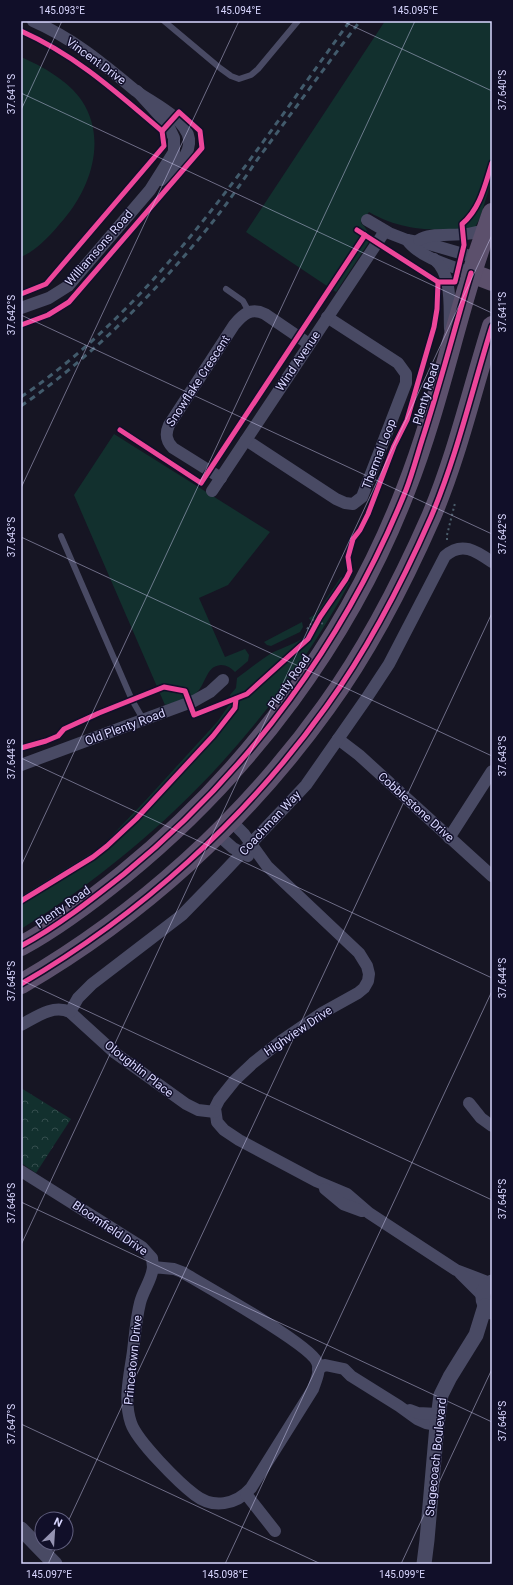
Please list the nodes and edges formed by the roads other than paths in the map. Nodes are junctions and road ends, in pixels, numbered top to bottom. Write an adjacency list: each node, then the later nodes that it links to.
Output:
1 (33, 21): 4 (street, Vincent Drive)
2 (164, 21): 3 (lane)
3 (298, 21)
4 (137, 91): 5 (street, Vincent Drive); 6 (street, Vincent Drive)
5 (174, 138): 7 (street, Williamsons Road)
6 (189, 140): 7 (street, Williamsons Road)
7 (150, 190): 16 (street, Williamsons Road)
8 (367, 220): 10 (street)
9 (490, 220): 11 (street); 13 (highway, Plenty Road)
10 (385, 231): 11 (street); 18 (street, Wind Avenue)
11 (413, 241): 12 (street); 13 (street)
12 (434, 259): 13 (street); 20 (street)
13 (480, 265): 14 (highway); 20 (highway, Plenty Road)
14 (492, 281)
15 (226, 289): 17 (lane)
16 (21, 308)
17 (249, 312): 21 (street); 23 (street, Snowflake Crescent)
18 (327, 317): 21 (street, Wind Avenue); 22 (street, Thermal Loop)
19 (492, 326): 32 (highway)
20 (452, 342): 39 (highway, Plenty Road)
21 (309, 344): 22 (street, Wind Avenue)
22 (246, 440): 23 (street, Wind Avenue)
23 (221, 478): 24 (street, Wind Avenue)
24 (212, 491)
25 (62, 536): 28 (lane)
26 (492, 562): 29 (street, Coachman Way)
27 (223, 680): 28 (street, Old Plenty Road)
28 (143, 719): 30 (street, Old Plenty Road)
29 (338, 739): 34 (street, Cobblestone Drive); 35 (street, Coachman Way)
30 (21, 765)
31 (492, 771): 34 (street)
32 (231, 821): 33 (highway); 35 (street, Highview Drive)
33 (216, 834): 36 (street, Highview Drive); 40 (highway)
34 (449, 838): 38 (street, Cobblestone Drive)
35 (251, 844): 36 (street, Coachman Way); 37 (street, Highview Drive)
36 (242, 853): 37 (street, Highview Drive); 41 (street, Coachman Way)
37 (267, 866): 44 (street, Highview Drive)
38 (492, 876)
39 (21, 946)
40 (21, 984)
41 (70, 1012): 42 (street); 44 (street, Oloughlin Place)
42 (21, 1024)
43 (469, 1104): 45 (street)
44 (215, 1112): 48 (street)
45 (492, 1126)
46 (21, 1171): 47 (street, Bloomfield Drive)
47 (153, 1266): 53 (street, Bloomfield Drive); 55 (street, Princetown Drive)
48 (456, 1270): 49 (street); 50 (street)
49 (491, 1282): 50 (street, Stagecoach Boulevard)
50 (487, 1305): 52 (street, Stagecoach Boulevard)
51 (492, 1321): 52 (street, Stagecoach Boulevard)
52 (476, 1335): 54 (street, Stagecoach Boulevard)
53 (323, 1369): 54 (street); 55 (street, Princetown Drive)
54 (438, 1420): 59 (street, Stagecoach Boulevard)
55 (246, 1494): 57 (street)
56 (21, 1529): 58 (street)
57 (275, 1531)
58 (55, 1564)
59 (424, 1564)

